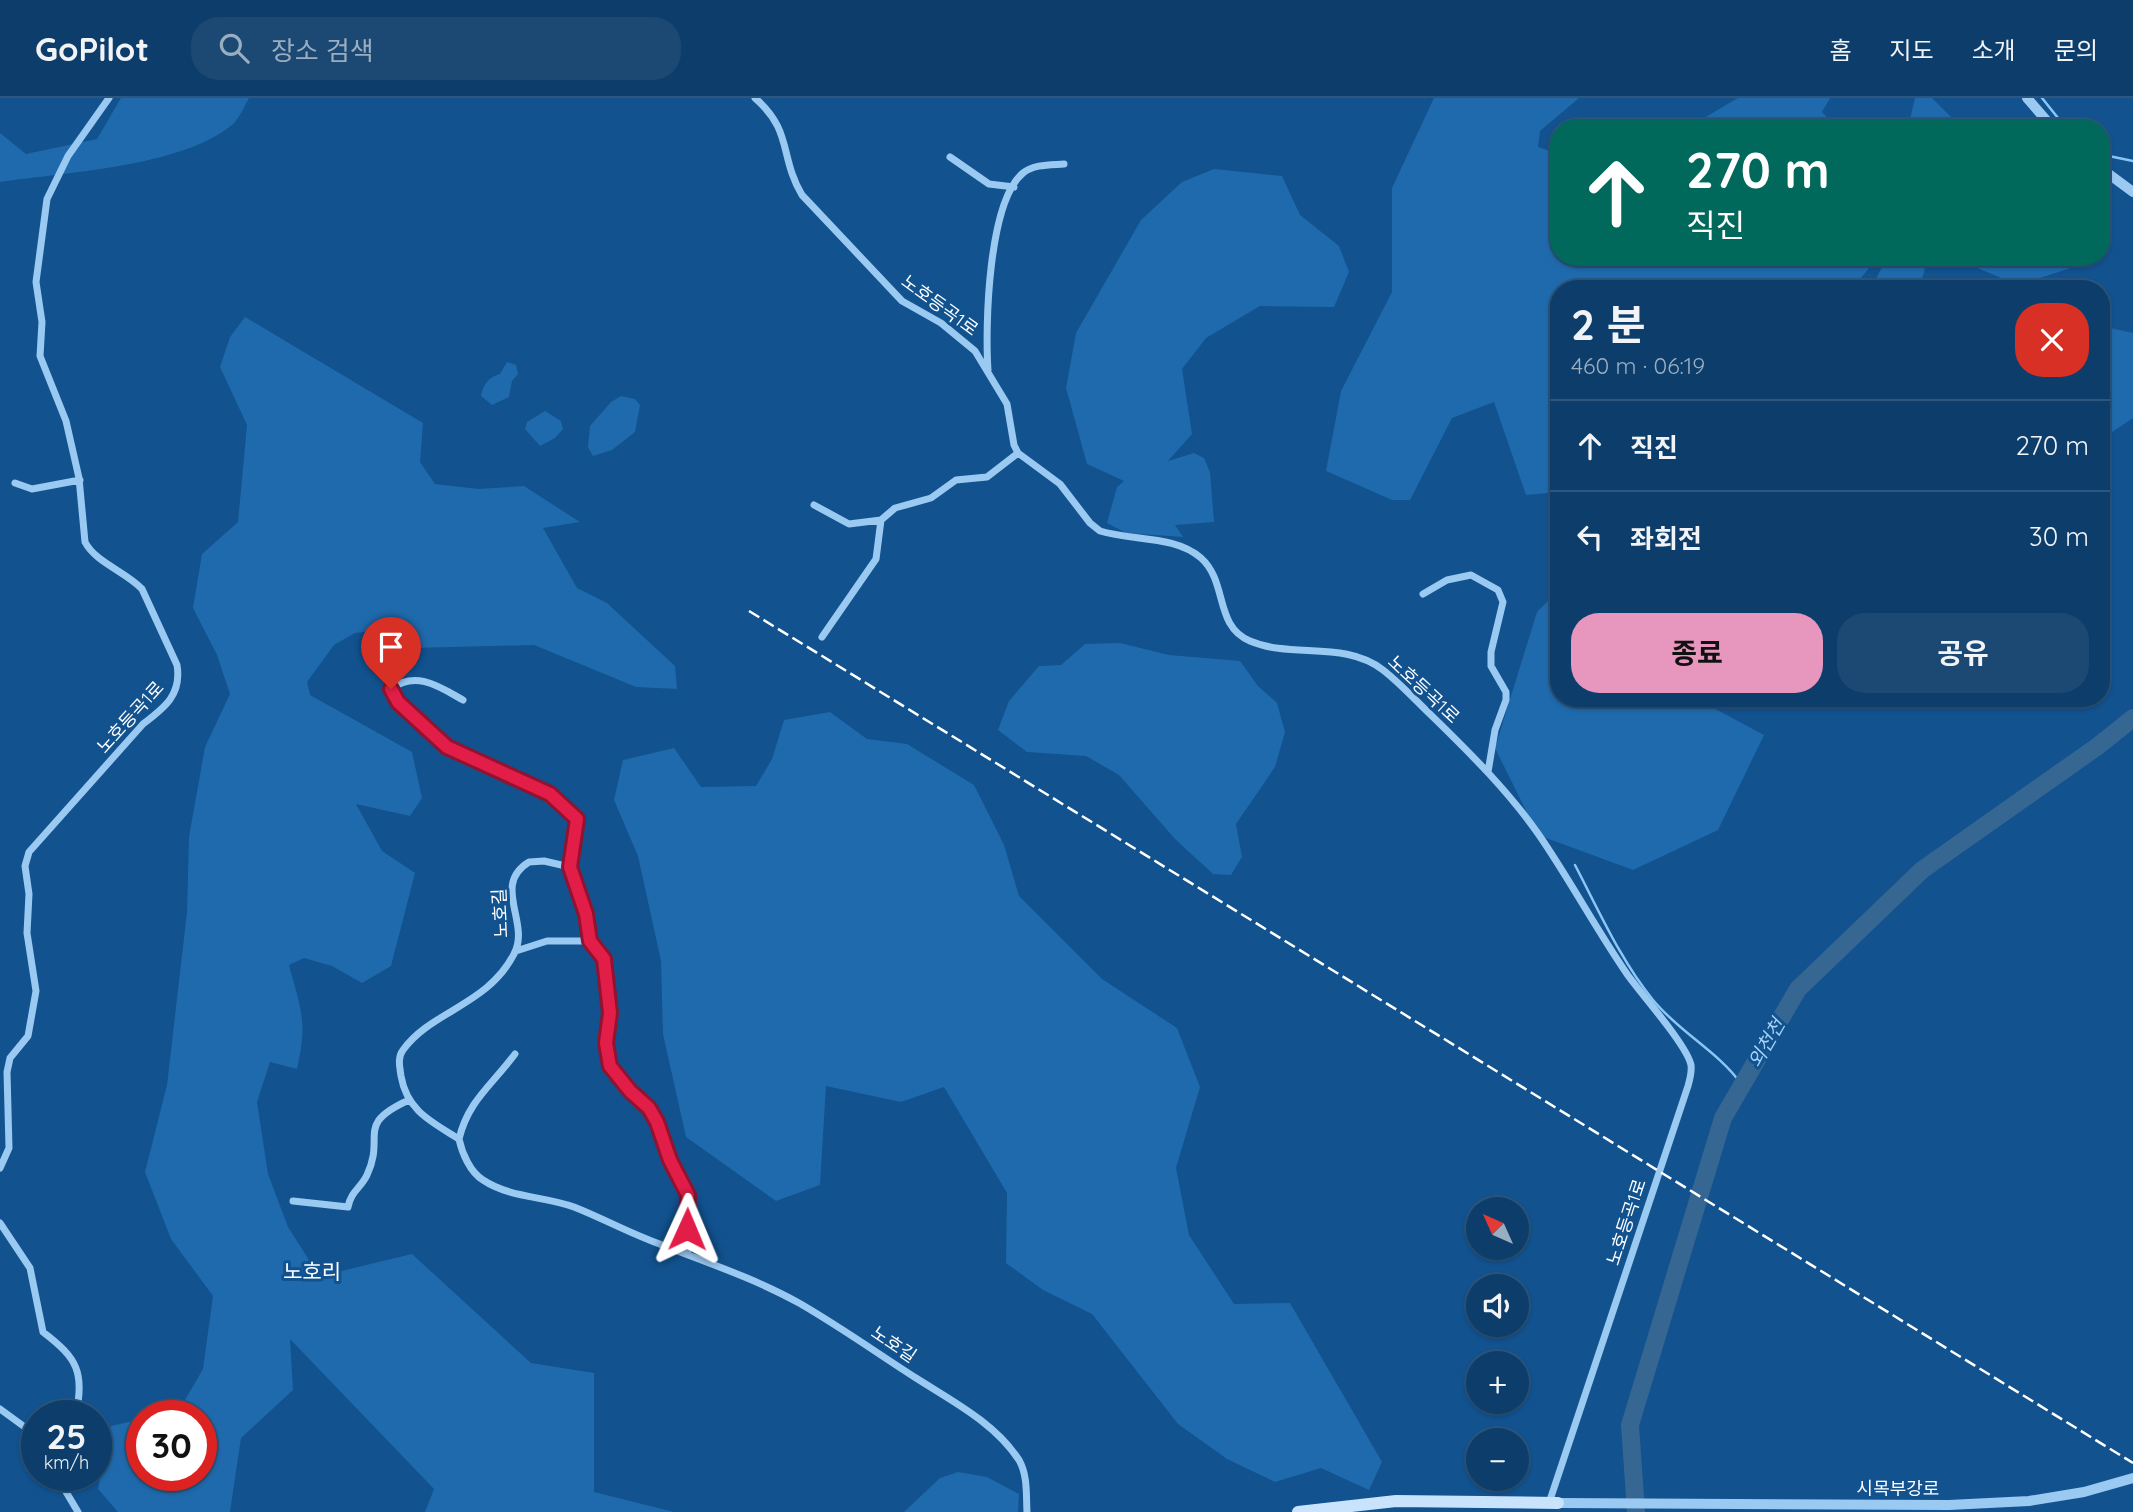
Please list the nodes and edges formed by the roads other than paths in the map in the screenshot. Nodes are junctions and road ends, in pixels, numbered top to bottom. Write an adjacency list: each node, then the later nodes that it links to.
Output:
1 (109, 98): 12 (street, 노호등곡1로)
2 (755, 98): 10 (street, 노호등곡1로)
3 (2027, 98): 4 (street)
4 (2045, 119)
5 (950, 157): 8 (street)
6 (1064, 164): 8 (street)
7 (2110, 175): 9 (street)
8 (1014, 187): 10 (street)
9 (2133, 192)
10 (988, 371): 11 (street, 노호등곡1로)
11 (1018, 453): 15 (street); 19 (street, 노호등곡1로)
12 (80, 480): 13 (street); 26 (street, 노호등곡1로)
13 (15, 483)
14 (814, 505): 15 (street)
15 (881, 520): 17 (street)
16 (1423, 594): 19 (street)
17 (822, 637)
18 (463, 700): 20 (street)
19 (1488, 772): 35 (street, 노호등곡1로)
20 (570, 867): 21 (street); 22 (street, 노호길)
21 (590, 941): 22 (street); 29 (street)
22 (516, 951): 24 (street, 노호길)
23 (514, 1054): 25 (street)
24 (408, 1100): 25 (street); 27 (street)
25 (459, 1139): 29 (street, 노호길)
26 (0, 1168)
27 (293, 1201)
28 (0, 1223): 30 (street)
29 (688, 1254): 37 (street, 노호길)
30 (77, 1400)
31 (0, 1409): 32 (street)
32 (21, 1424)
33 (2133, 1478): 35 (street, 시목부강로)
34 (64, 1491): 36 (street)
35 (1553, 1503): 38 (main road)
36 (78, 1512)
37 (1027, 1512)
38 (1298, 1512)

